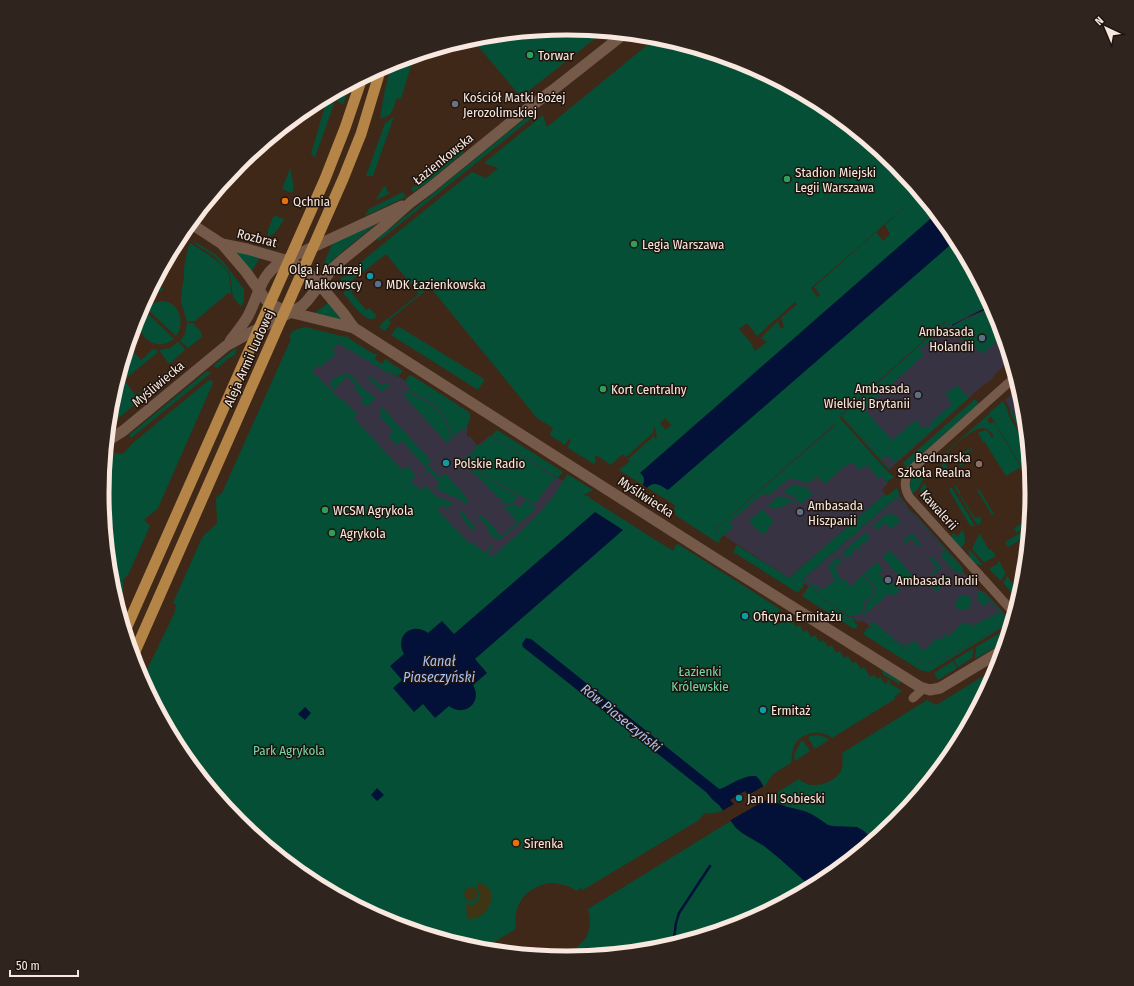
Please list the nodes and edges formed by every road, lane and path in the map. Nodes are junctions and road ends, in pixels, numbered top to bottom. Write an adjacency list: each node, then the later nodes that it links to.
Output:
1 (619, 38): 4 (street, Łazienkowska)
2 (379, 76): 17 (main road, Aleja Armii Ludowej)
3 (360, 84): 16 (main road, Aleja Armii Ludowej)
4 (411, 202): 7 (street, Łazienkowska); 8 (street, Łazienkowska)
5 (195, 226): 6 (street, Rozbrat)
6 (222, 244): 7 (street, Rozbrat); 9 (street, Rozbrat)
7 (285, 260): 8 (street); 9 (street)
8 (320, 285): 10 (street); 11 (street, Myśliwiecka)
9 (259, 291): 10 (street); 12 (street, Myśliwiecka)
10 (291, 312): 11 (street, Myśliwiecka); 12 (street, Myśliwiecka)
11 (354, 328): 19 (street, Myśliwiecka)
12 (226, 346): 14 (street, Myśliwiecka)
13 (1011, 381): 15 (street, Kawalerii)
14 (113, 438)
15 (1010, 608)
16 (128, 624)
17 (136, 648)
18 (995, 655): 19 (street)
19 (923, 689): 20 (street)
20 (913, 698)

